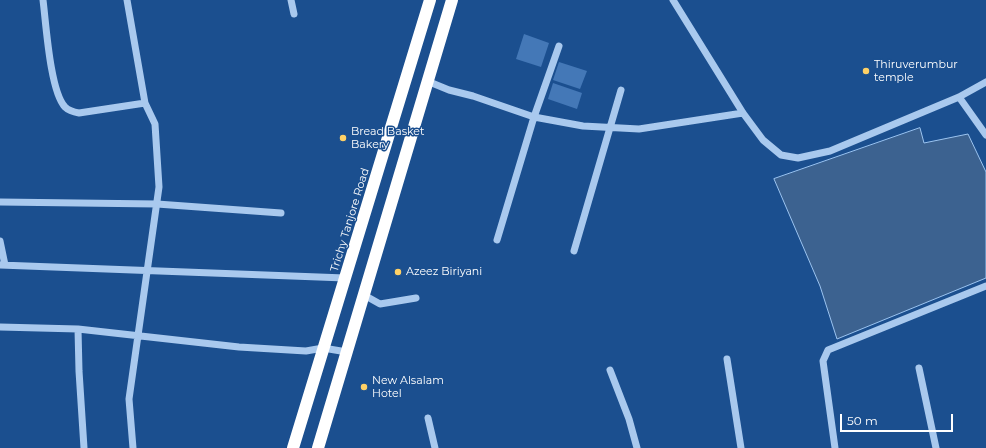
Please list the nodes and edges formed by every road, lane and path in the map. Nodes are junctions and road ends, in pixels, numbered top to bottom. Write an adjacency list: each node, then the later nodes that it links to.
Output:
1 (43, 0): 13 (street)
2 (127, 0): 13 (street)
3 (291, 0): 7 (street)
4 (430, 0): 26 (highway, Trichy Tanjore Road)
5 (452, 0): 9 (highway)
6 (673, 0): 14 (street)
7 (294, 14)
8 (559, 46): 15 (street)
9 (427, 81): 15 (street); 28 (highway)
10 (986, 82): 12 (street)
11 (621, 90): 16 (street)
12 (959, 97): 14 (street); 17 (street)
13 (145, 103): 19 (street)
14 (743, 113): 16 (street)
15 (534, 118): 16 (street); 21 (street)
16 (610, 129): 23 (street)
17 (986, 135)
18 (0, 202): 19 (street)
19 (157, 204): 20 (street); 25 (street)
20 (281, 213)
21 (497, 240)
22 (0, 241): 24 (street)
23 (574, 251)
24 (2, 265): 25 (street)
25 (148, 271): 26 (street); 32 (street)
26 (345, 278): 33 (highway, Trichy Tanjore Road)
27 (986, 286): 46 (street)
28 (364, 294): 29 (street); 34 (highway)
29 (416, 298)
30 (0, 327): 31 (street)
31 (78, 329): 32 (street); 39 (street)
32 (138, 334): 33 (street); 40 (street)
33 (323, 348): 34 (street); 41 (highway, Trichy Tanjore Road)
34 (347, 352): 42 (highway)
35 (727, 359): 45 (street)
36 (919, 368): 47 (street)
37 (610, 370): 44 (street)
38 (428, 418): 43 (street)
39 (84, 448)
40 (133, 448)
41 (293, 448)
42 (318, 448)
43 (434, 448)
44 (637, 448)
45 (741, 448)
46 (835, 448)
47 (936, 448)

